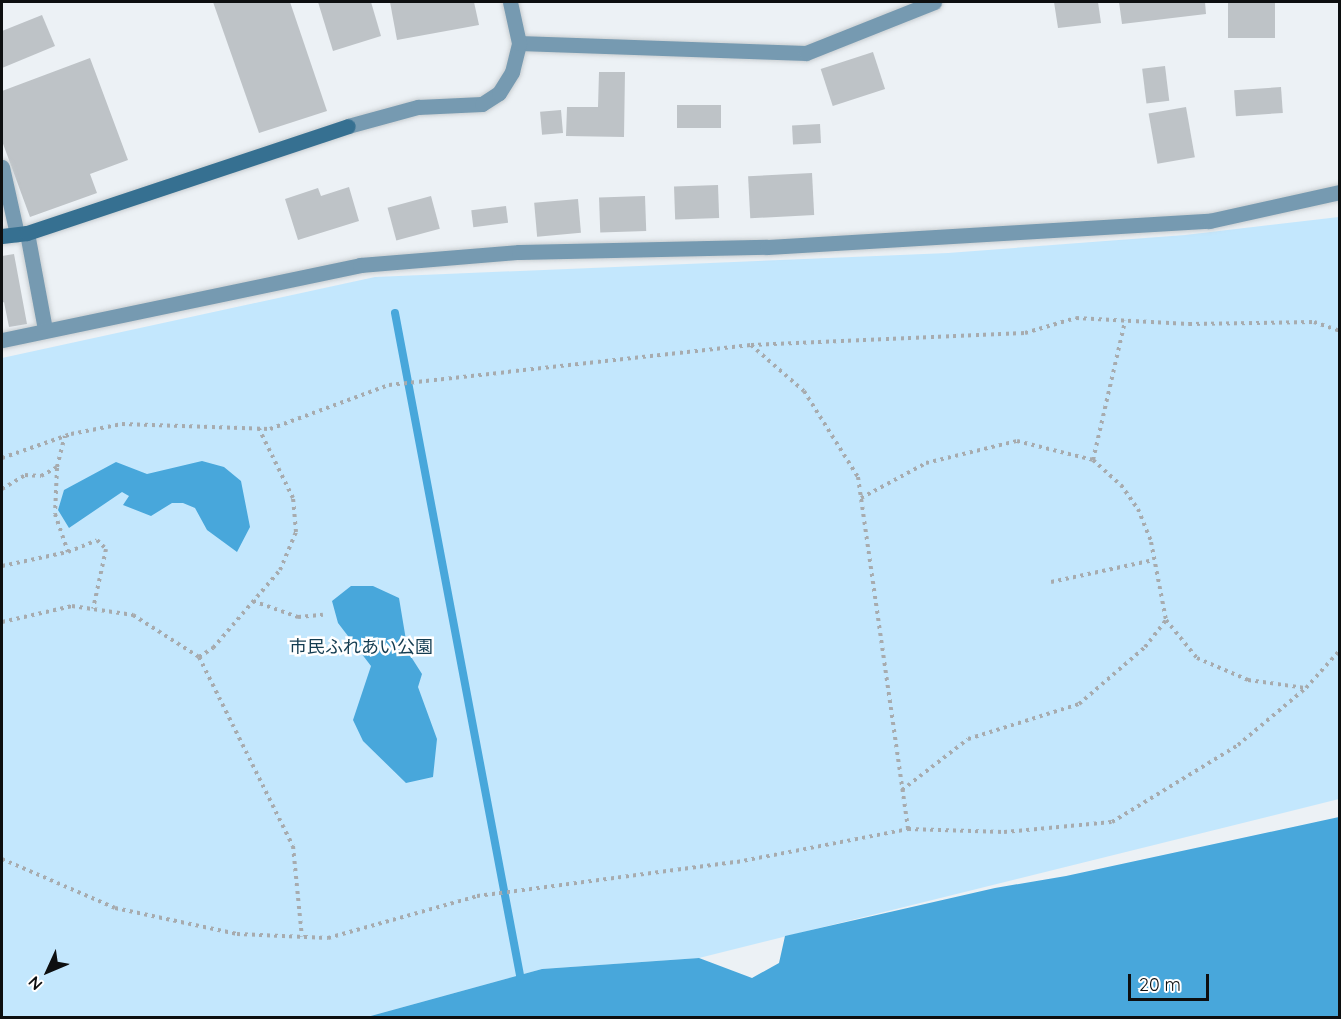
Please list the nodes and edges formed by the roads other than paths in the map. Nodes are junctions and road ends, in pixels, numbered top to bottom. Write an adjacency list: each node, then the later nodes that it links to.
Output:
1 (510, 2): 3 (street)
2 (933, 2): 3 (street)
3 (519, 43): 6 (street)
4 (2, 167): 6 (street)
5 (1340, 192): 7 (street)
6 (15, 234): 7 (street)
7 (45, 329): 8 (street)
8 (2, 340)

